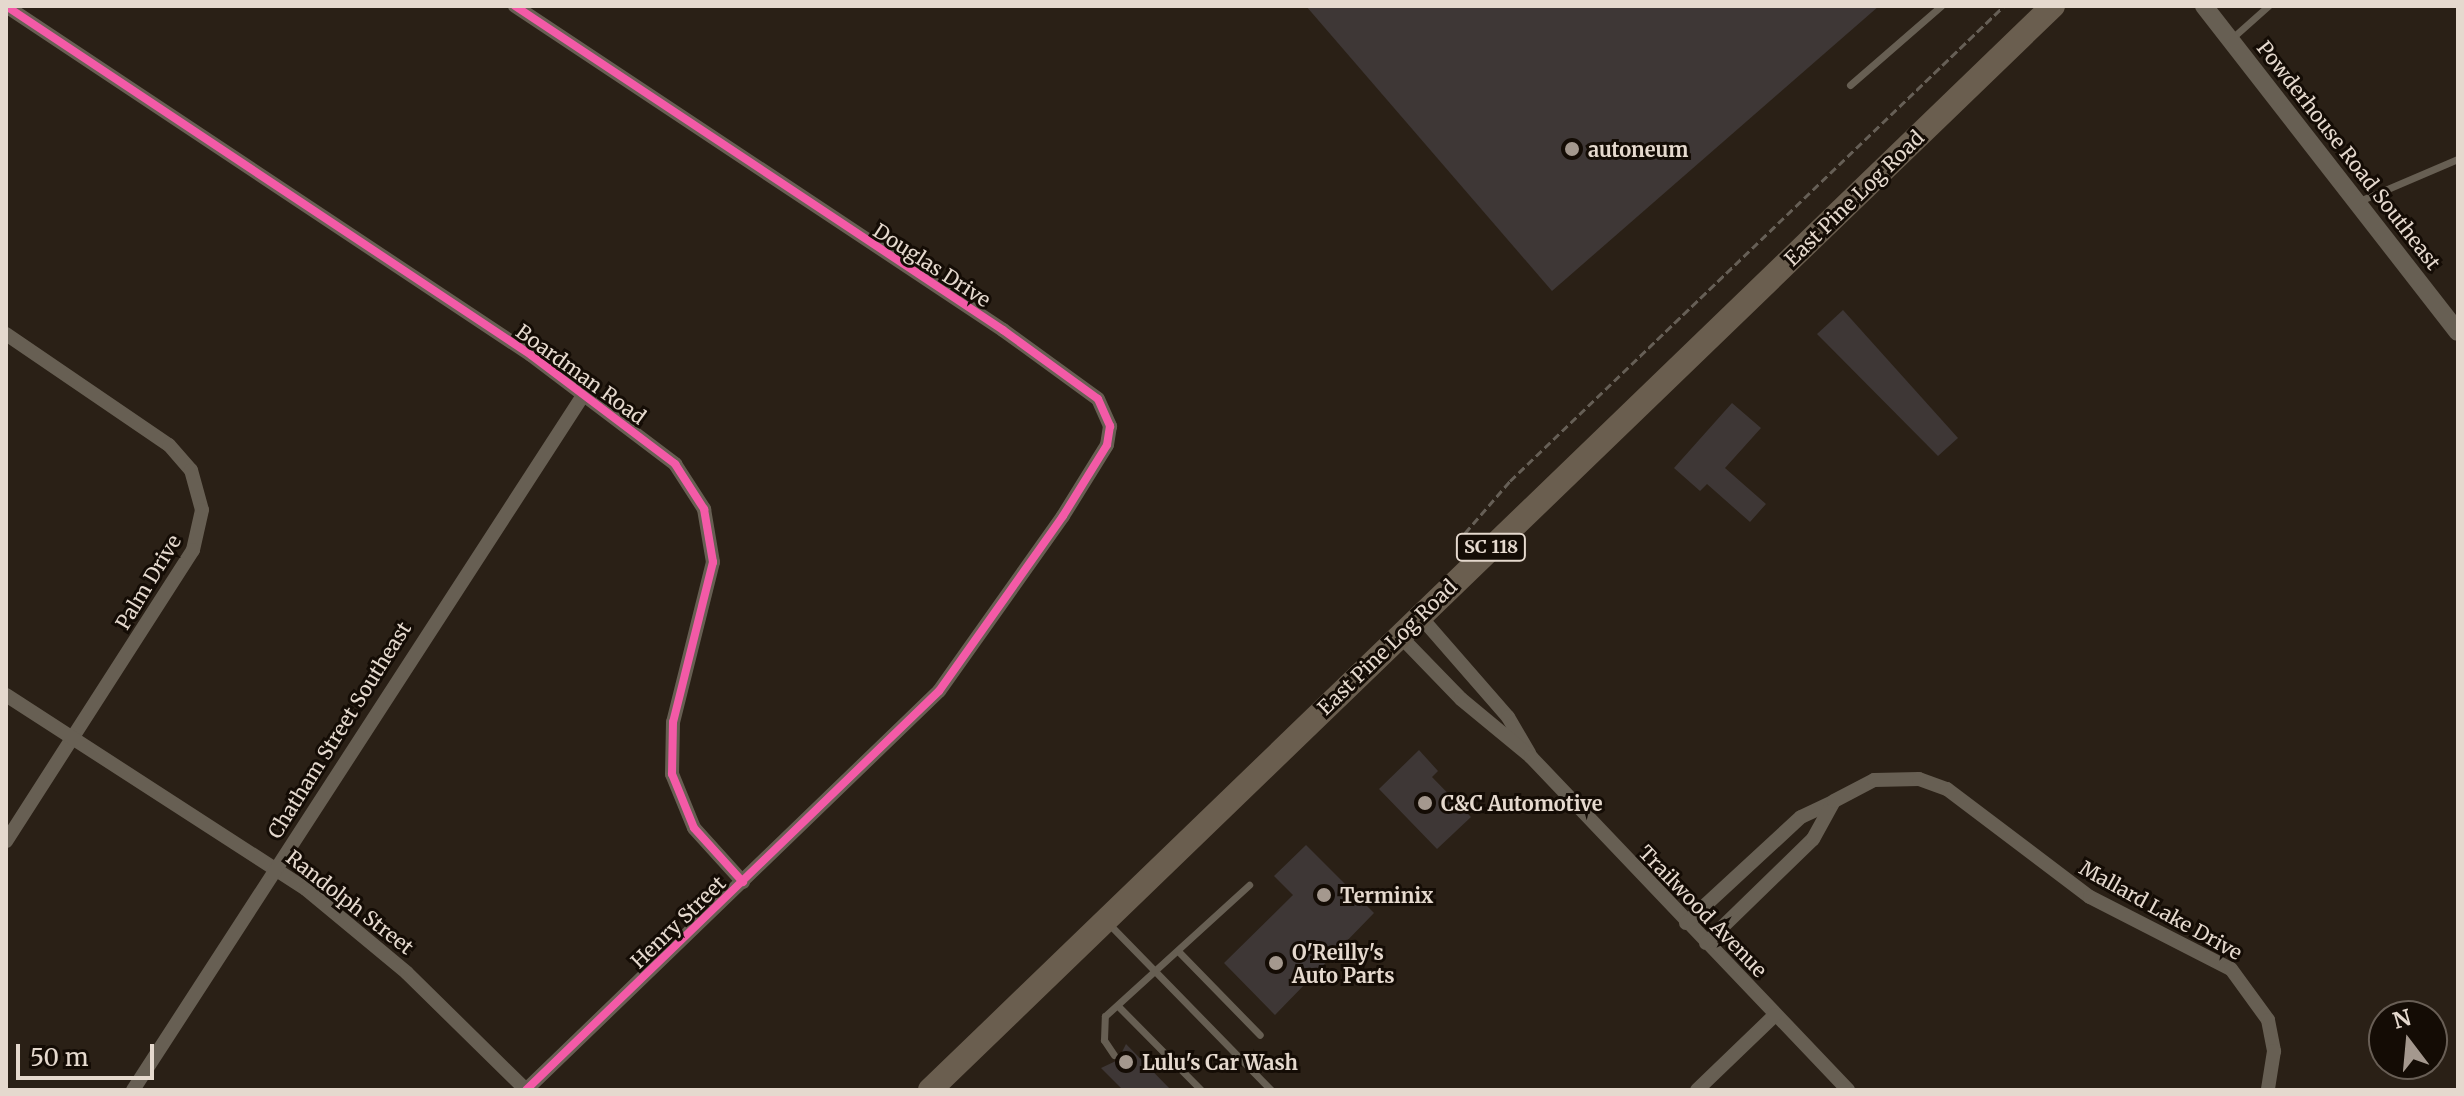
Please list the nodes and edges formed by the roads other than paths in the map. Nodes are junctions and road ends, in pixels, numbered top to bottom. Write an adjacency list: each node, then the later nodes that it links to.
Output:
1 (6, 6): 13 (street, Boardman Road)
2 (515, 6): 14 (street, Douglas Drive)
3 (1941, 6): 8 (lane)
4 (2053, 6): 15 (main road, East Pine Log Road / SC 118)
5 (2204, 6): 7 (street, Powderhouse Road Southeast)
6 (2268, 6): 7 (lane)
7 (2231, 39): 10 (street, Powderhouse Road Southeast)
8 (1850, 85)
9 (2458, 159): 10 (lane)
10 (2357, 202): 11 (street, Powderhouse Road Southeast)
11 (2458, 332)
12 (6, 334): 18 (street, Palm Drive)
13 (584, 394): 22 (street, Chatham Street Southeast); 23 (street, Boardman Road)
14 (1110, 435): 23 (street, Henry Street)
15 (1419, 615): 16 (main road, East Pine Log Road / SC 118); 19 (street, Trailwood Avenue)
16 (1399, 635): 19 (street, Trailwood Avenue); 25 (main road, East Pine Log Road / SC 118)
17 (6, 695): 18 (street, Randolph Street)
18 (70, 737): 21 (street, Palm Drive); 22 (street, Randolph Street)
19 (1531, 757): 26 (street, Trailwood Avenue)
20 (1834, 801): 26 (street, Mallard Lake Drive); 27 (street); 41 (street, Mallard Lake Drive)
21 (6, 841)
22 (275, 868): 34 (street, Chatham Street Southeast); 35 (street, Randolph Street)
23 (743, 882): 35 (street, Henry Street)
24 (1249, 885): 28 (lane)
25 (1105, 920): 29 (lane); 36 (main road, East Pine Log Road / SC 118)
26 (1686, 923): 27 (street, Trailwood Avenue)
27 (1706, 943): 31 (street, Trailwood Avenue)
28 (1178, 951): 29 (lane); 32 (lane)
29 (1156, 972): 30 (lane); 38 (lane)
30 (1118, 1006): 33 (lane); 37 (lane)
31 (1775, 1015): 39 (street); 40 (street, Trailwood Avenue)
32 (1260, 1035)
33 (1114, 1055)
34 (133, 1090)
35 (526, 1090)
36 (930, 1090)
37 (1201, 1090)
38 (1271, 1090)
39 (1697, 1090)
40 (1848, 1090)
41 (2268, 1090)

